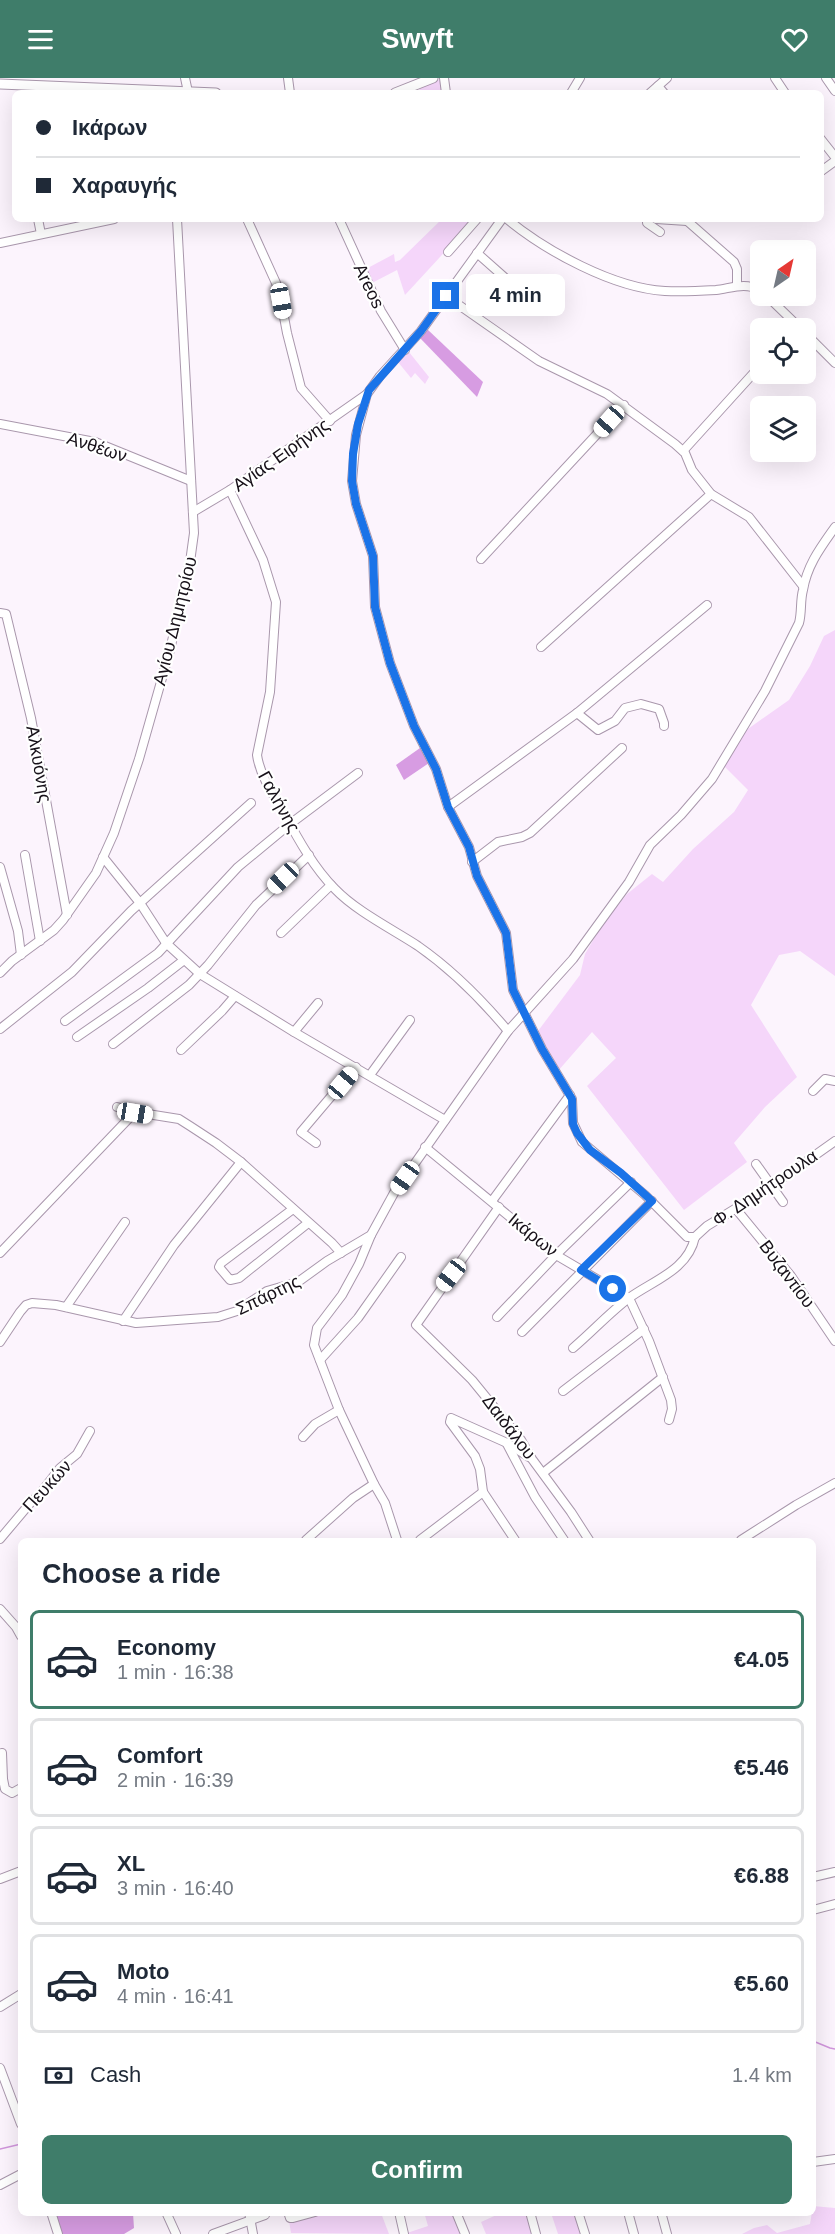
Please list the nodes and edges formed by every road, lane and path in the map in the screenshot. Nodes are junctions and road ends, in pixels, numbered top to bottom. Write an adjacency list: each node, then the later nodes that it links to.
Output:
1 (433, 78): 8 (main road)
2 (667, 78): 5 (street)
3 (826, 78): 11 (street)
4 (0, 84): 6 (main road)
5 (657, 86): 9 (street); 10 (street)
6 (16, 89): 7 (main road)
7 (67, 90)
8 (403, 90)
9 (653, 90)
10 (661, 90)
11 (835, 91)
12 (824, 144): 13 (street)
13 (835, 159)
14 (39, 222): 25 (street)
15 (99, 222): 25 (street)
16 (177, 222): 44 (street, Αγίου Δημητρίου)
17 (248, 222): 41 (street)
18 (340, 222): 36 (street, Areos)
19 (474, 222): 27 (street)
20 (501, 222): 28 (street)
21 (504, 222): 29 (street)
22 (647, 222): 24 (street)
23 (688, 222): 29 (street)
24 (660, 232)
25 (41, 234): 26 (street)
26 (0, 243)
27 (448, 252)
28 (477, 253): 31 (street); 32 (street)
29 (737, 285): 30 (street)
30 (750, 286)
31 (446, 296): 36 (street); 40 (street)
32 (533, 298)
33 (777, 306): 34 (street)
34 (790, 318)
35 (816, 344): 37 (street)
36 (405, 350): 39 (street)
37 (835, 363)
38 (750, 377): 43 (street)
39 (367, 394): 41 (street, Αγίας Ειρήνης); 59 (street)
40 (624, 405): 43 (street); 49 (street)
41 (330, 421): 45 (street, Αγίας Ειρήνης)
42 (0, 424): 44 (street, Ανθέων)
43 (683, 451): 46 (street)
44 (190, 482): 47 (street, Αγίου Δημητρίου)
45 (230, 490): 47 (street, Αγίας Ειρήνης); 60 (street, Γαλήνης)
46 (711, 494): 50 (street); 53 (street)
47 (192, 512): 63 (street, Αγίου Δημητρίου)
48 (835, 527): 50 (street)
49 (481, 559)
50 (803, 586): 78 (street)
51 (707, 605): 54 (street)
52 (3, 614): 68 (street, Αλκυόνης)
53 (541, 647)
54 (578, 713): 55 (street); 59 (street)
55 (663, 726)
56 (622, 748): 64 (street)
57 (358, 773): 60 (street)
58 (251, 803): 67 (street)
59 (448, 807): 64 (street)
60 (290, 824): 62 (street, Γαλήνης); 71 (street)
61 (25, 855): 70 (street)
62 (309, 855): 66 (street, Γαλήνης); 75 (street)
63 (103, 857): 67 (street); 68 (street, Αγίου Δημητρίου)
64 (472, 862): 78 (street)
65 (0, 867): 72 (street)
66 (331, 885): 69 (street); 82 (street, Γαλήνης)
67 (140, 903): 71 (street); 81 (street)
68 (67, 915): 70 (street, Αγίου Δημητρίου)
69 (281, 933)
70 (40, 942): 72 (street, Αγίου Δημητρίου)
71 (166, 943): 73 (street); 80 (street)
72 (21, 955): 74 (street, Αγίου Δημητρίου)
73 (184, 960): 75 (street); 84 (street)
74 (0, 973)
75 (200, 974): 76 (street); 85 (street)
76 (235, 996): 83 (street); 86 (street)
77 (318, 1003): 83 (street)
78 (524, 1013): 82 (street); 91 (street)
79 (410, 1020): 88 (street)
80 (65, 1021)
81 (0, 1029)
82 (508, 1031): 94 (street)
83 (294, 1032): 87 (street)
84 (77, 1037)
85 (113, 1044)
86 (182, 1050)
87 (356, 1067): 88 (street); 96 (street)
88 (370, 1075): 94 (street)
89 (835, 1081): 90 (street)
90 (813, 1091)
91 (570, 1095): 100 (street); 102 (street)
92 (117, 1107): 93 (street)
93 (135, 1113): 98 (street); 112 (street)
94 (445, 1120): 97 (street)
95 (835, 1141): 101 (street, Φ. Δημήτρουλα)
96 (316, 1143)
97 (425, 1147): 102 (street, Ικάρων); 110 (street)
98 (241, 1162): 106 (street); 120 (street)
99 (756, 1164): 101 (street)
100 (630, 1182): 103 (street); 114 (street)
101 (772, 1185): 104 (street); 107 (street, Φ. Δημήτρουλα)
102 (492, 1201): 105 (street, Ικάρων)
103 (652, 1201): 111 (street); 116 (street)
104 (783, 1202)
105 (499, 1207): 114 (street, Ικάρων); 134 (street, Δαιδάλου)
106 (292, 1209): 109 (street); 109 (street)
107 (736, 1209): 111 (street, Φ. Δημήτρουλα); 123 (street, Βυζαντίου)
108 (125, 1222): 118 (street)
109 (308, 1222): 113 (street)
110 (371, 1235): 113 (street, Σπάρτης); 126 (street)
111 (695, 1237): 117 (street)
112 (0, 1253)
113 (340, 1254): 120 (street, Σπάρτης)
114 (556, 1255): 116 (street, Ικάρων); 119 (street)
115 (401, 1257): 126 (street)
116 (581, 1270): 117 (street, Ικάρων); 122 (street)
117 (629, 1298): 121 (street); 125 (street)
118 (66, 1307): 120 (street, Σπάρτης); 124 (street, Σπάρτης)
119 (497, 1317)
120 (123, 1321)
121 (644, 1329): 127 (street); 128 (street)
122 (522, 1332)
123 (835, 1341)
124 (0, 1342)
125 (573, 1348)
126 (320, 1360): 129 (street)
127 (663, 1377): 130 (street); 135 (street)
128 (563, 1391)
129 (339, 1410): 132 (street); 137 (street)
130 (669, 1420)
131 (90, 1431): 146 (street, Πευκών)
132 (303, 1437)
133 (507, 1443): 134 (street); 138 (street); 143 (street)
134 (532, 1459): 135 (street, Δαιδάλου)
135 (543, 1473): 144 (street, Δαιδάλου)
136 (835, 1483): 145 (street)
137 (374, 1484): 139 (street); 140 (street)
138 (483, 1492): 141 (street); 142 (street)
139 (308, 1538)
140 (396, 1538)
141 (423, 1538)
142 (514, 1538)
143 (563, 1538)
144 (588, 1538)
145 (744, 1538)
146 (0, 1539)
147 (0, 1610): 148 (street)
148 (18, 1631)
149 (3, 1753): 150 (street)
150 (18, 1790)
151 (18, 1872): 154 (street)
152 (835, 1872): 153 (street)
153 (816, 1876)
154 (0, 1879)
155 (835, 1904): 156 (street)
156 (816, 1909)
157 (18, 1996): 158 (street)
158 (0, 2007)
159 (0, 2068): 160 (street)
160 (18, 2116)
161 (835, 2159): 162 (street)
162 (816, 2162)
163 (18, 2176): 164 (street)
164 (0, 2186)
165 (52, 2216): 174 (street)
166 (169, 2216): 175 (street)
167 (400, 2216): 178 (street)
168 (458, 2216): 179 (street)
169 (531, 2216): 180 (street)
170 (579, 2216): 181 (street)
171 (629, 2216): 182 (street)
172 (662, 2216): 183 (street)
173 (250, 2217): 176 (street); 177 (street)
174 (58, 2234)
175 (176, 2234)
176 (213, 2234)
177 (253, 2234)
178 (404, 2234)
179 (465, 2234)
180 (536, 2234)
181 (585, 2234)
182 (634, 2234)
183 (667, 2234)

